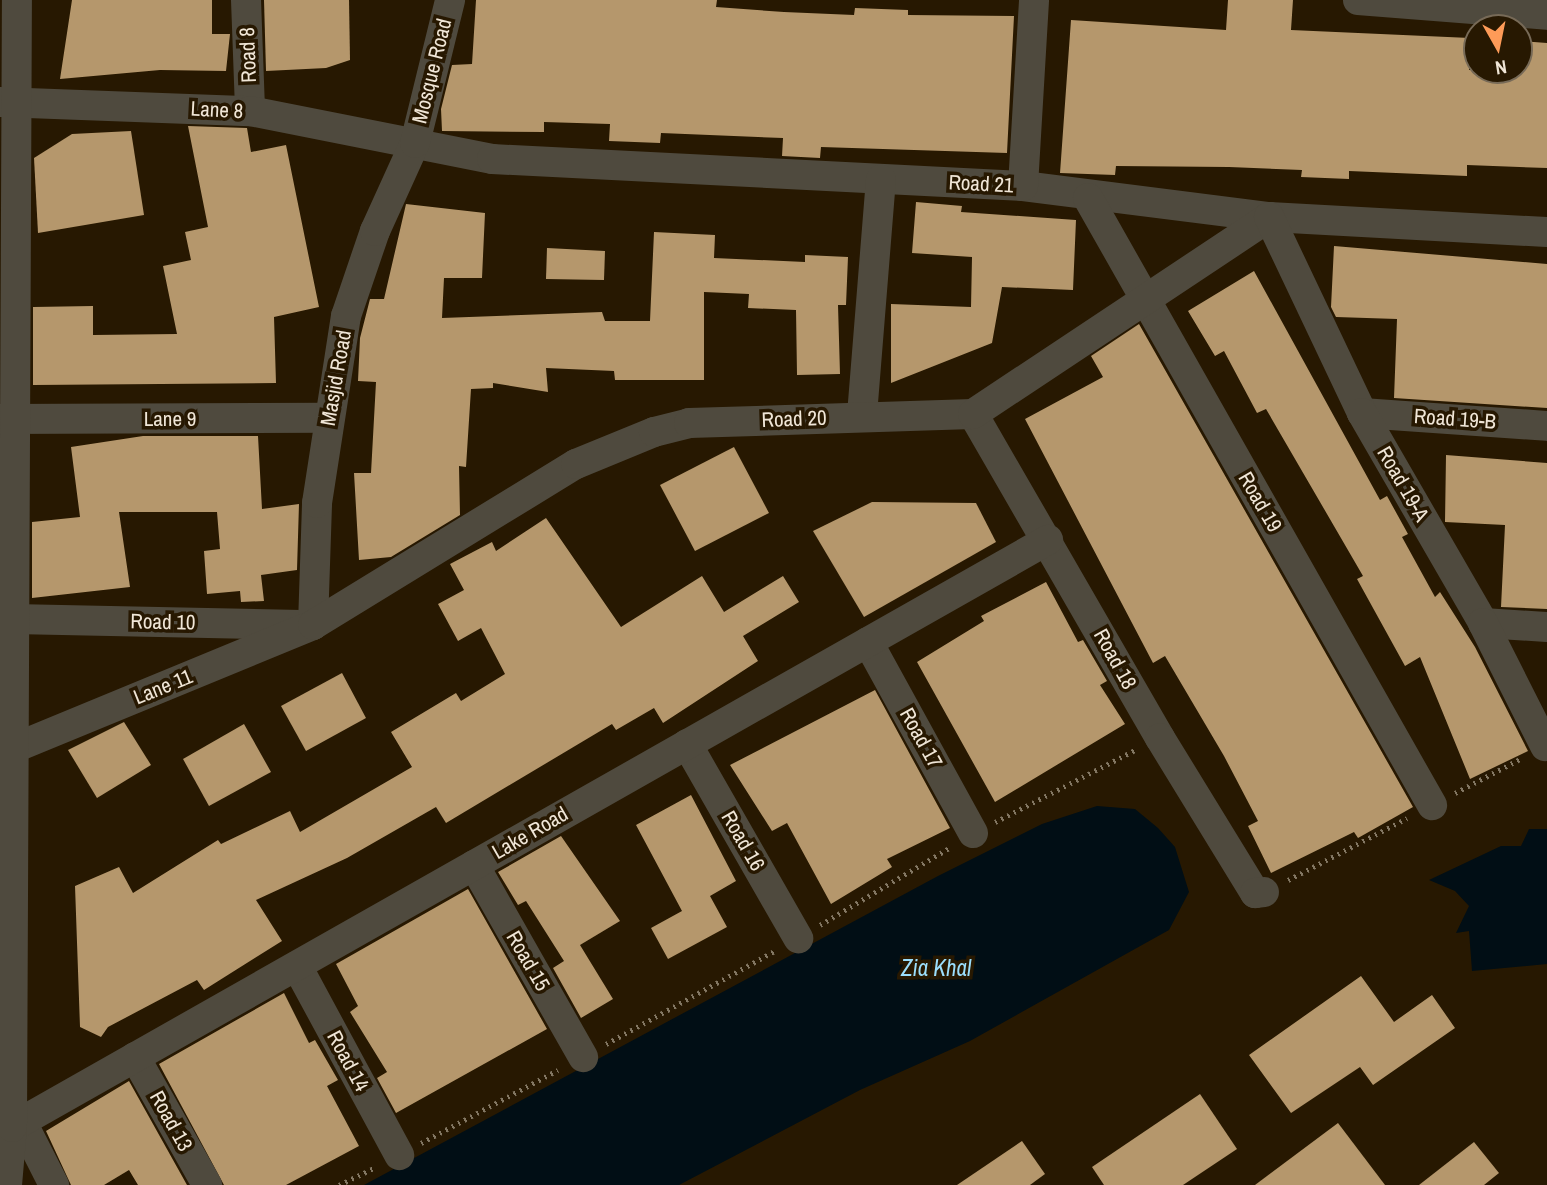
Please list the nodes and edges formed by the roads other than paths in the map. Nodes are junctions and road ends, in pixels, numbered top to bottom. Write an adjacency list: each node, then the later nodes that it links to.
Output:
1 (17, 0): 7 (street)
2 (246, 0): 8 (street, Road 8)
3 (450, 0): 9 (street, Mosque Road)
4 (1034, 0): 11 (street)
5 (1358, 0): 6 (street)
6 (1547, 15)
7 (8, 102): 8 (street, Lane 8); 13 (street)
8 (250, 111): 9 (street, Lane 8)
9 (415, 143): 10 (street, Road 21); 20 (street, Masjid Road)
10 (881, 180): 11 (street, Road 21); 19 (street)
11 (1023, 186): 12 (street, Road 21)
12 (1088, 198): 14 (street, Road 21); 16 (street, Road 19)
13 (6, 209): 21 (street)
14 (1269, 217): 15 (street, Road 21); 16 (street); 17 (street, Road 19-A)
15 (1547, 232)
16 (1146, 302): 18 (street); 32 (street, Road 19)
17 (1363, 413): 22 (street, Road 19-B); 24 (street, Road 19-A)
18 (973, 414): 19 (street, Road 20); 23 (street, Road 18)
19 (862, 415): 25 (street, Road 20)
20 (328, 418): 21 (street, Lane 9); 25 (street, Masjid Road)
21 (6, 419): 27 (street)
22 (1547, 426)
23 (1048, 540): 28 (street, Lake Road); 36 (street, Road 18)
24 (1483, 623): 26 (street); 30 (street, Road 19-A)
25 (313, 625): 27 (street, Road 10); 31 (street, Lane 11)
26 (1547, 627)
27 (8, 629): 31 (street)
28 (868, 642): 29 (street, Lake Road); 33 (street, Road 17)
29 (687, 744): 35 (street, Lake Road); 37 (street, Road 16)
30 (1545, 746)
31 (12, 749): 34 (street)
32 (1432, 805)
33 (973, 833)
34 (6, 838): 39 (street)
35 (474, 865): 38 (street, Lake Road); 40 (street, Road 15)
36 (1264, 892)
37 (798, 938)
38 (297, 966): 41 (street, Lake Road); 43 (street, Road 14)
39 (6, 1041): 42 (street)
40 (583, 1056)
41 (135, 1057): 42 (street, Lake Road); 46 (street, Road 13)
42 (17, 1125): 44 (street); 45 (street)
43 (399, 1156)
44 (7, 1185)
45 (54, 1185)
46 (207, 1185)

